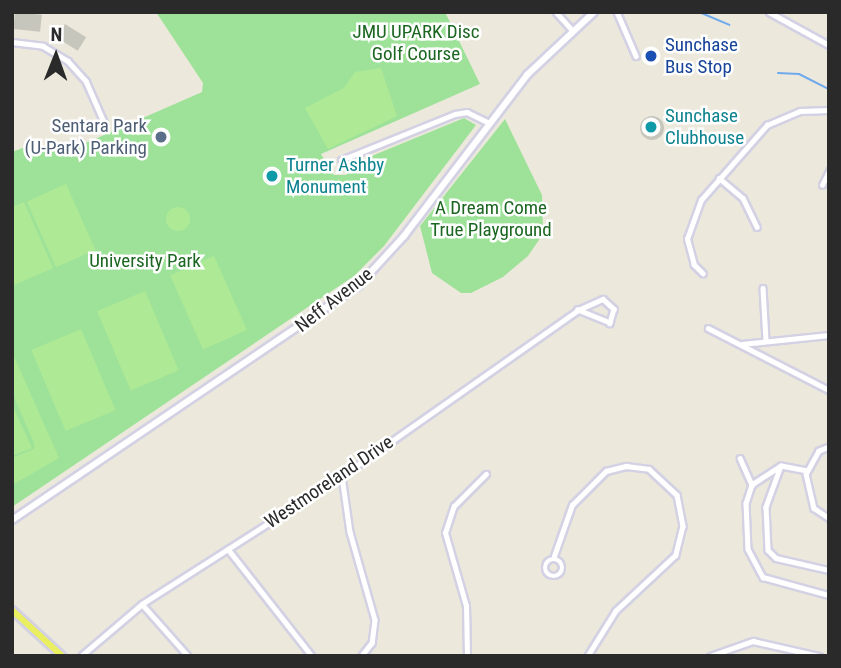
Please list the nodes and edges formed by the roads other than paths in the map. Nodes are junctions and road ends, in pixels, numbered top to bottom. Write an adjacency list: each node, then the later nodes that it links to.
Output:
1 (556, 12): 5 (street)
2 (594, 12): 5 (main road, Neff Avenue)
3 (617, 12): 8 (street)
4 (769, 12): 7 (street)
5 (572, 30): 11 (main road, Neff Avenue)
6 (12, 42): 10 (street)
7 (829, 45)
8 (636, 56)
9 (829, 110): 14 (street)
10 (104, 122)
11 (490, 122): 12 (street); 33 (main road, Neff Avenue)
12 (341, 160)
13 (829, 170): 15 (street)
14 (719, 178): 16 (street); 17 (street)
15 (821, 185)
16 (757, 227)
17 (703, 274)
18 (762, 288): 22 (street)
19 (578, 310): 19 (street, Westmoreland Drive); 30 (street, Westmoreland Drive)
20 (708, 328): 23 (street)
21 (829, 335): 22 (street)
22 (766, 340): 23 (street)
23 (741, 344): 24 (street)
24 (829, 390)
25 (829, 447): 28 (street)
26 (740, 458): 31 (street)
27 (781, 466): 28 (street); 31 (street); 36 (street)
28 (807, 471): 32 (street)
29 (486, 474): 45 (street)
30 (342, 476): 34 (street, Westmoreland Drive); 44 (street)
31 (752, 485): 37 (street)
32 (829, 517)
33 (12, 520)
34 (228, 549): 38 (street, Westmoreland Drive); 43 (street)
35 (554, 556): 35 (street); 46 (street)
36 (829, 570)
37 (829, 596)
38 (142, 604): 41 (street, Westmoreland Drive); 42 (street)
39 (12, 610): 40 (main road)
40 (62, 656)
41 (81, 656)
42 (188, 656)
43 (312, 656)
44 (362, 656)
45 (467, 656)
46 (588, 656)
47 (710, 656): 48 (street)
48 (819, 656)

